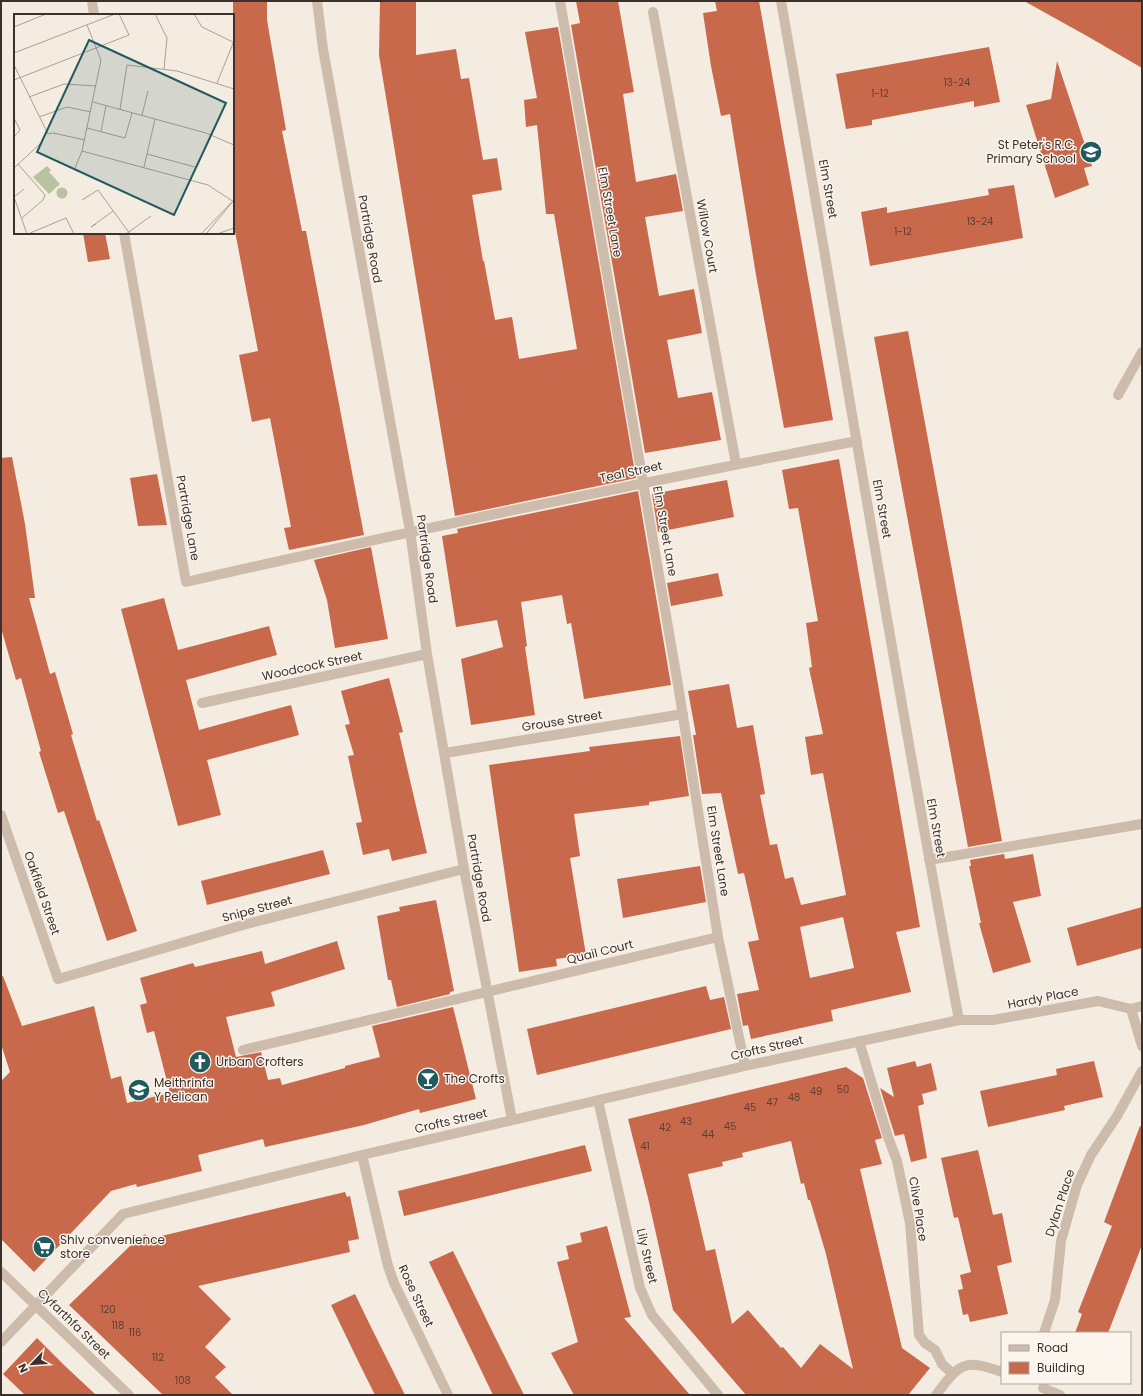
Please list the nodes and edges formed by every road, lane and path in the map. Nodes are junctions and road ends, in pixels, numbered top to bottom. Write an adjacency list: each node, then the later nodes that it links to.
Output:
1 (92, 1): 6 (street)
2 (317, 1): 13 (street, Partridge Road)
3 (560, 1): 12 (street, Elm Street Lane)
4 (781, 1): 10 (street, Elm Street)
5 (653, 12): 11 (street, Willow Court)
6 (94, 14)
7 (124, 234): 13 (street, Partridge Lane)
8 (1142, 352): 9 (street)
9 (1118, 395)
10 (857, 441): 11 (street, Teal Street); 20 (street, Elm Street)
11 (736, 464): 12 (street, Teal Street)
12 (643, 482): 13 (street, Teal Street); 16 (street, Elm Street Lane)
13 (410, 531): 14 (street, Partridge Road)
14 (427, 654): 15 (street, Woodcock Street); 17 (street, Partridge Road)
15 (202, 703)
16 (683, 714): 17 (street, Grouse Street); 22 (street, Elm Street Lane)
17 (445, 753): 21 (street, Partridge Road)
18 (1, 815): 23 (street, Oakfield Street)
19 (1142, 824): 20 (street)
20 (929, 860): 27 (street, Elm Street)
21 (464, 869): 23 (street, Snipe Street); 24 (street, Partridge Road)
22 (718, 937): 24 (street, Quail Court); 31 (street, Elm Street Lane)
23 (58, 979)
24 (487, 992): 30 (street, Quail Court); 34 (street, Partridge Road)
25 (1142, 1006): 26 (street)
26 (1131, 1008): 27 (street, Hardy Place); 29 (street)
27 (959, 1020): 28 (street, Crofts Street)
28 (859, 1041): 31 (street, Crofts Street); 41 (street, Clive Place)
29 (1142, 1046)
30 (243, 1050)
31 (745, 1066): 33 (street, Crofts Street)
32 (1142, 1071): 38 (street, Dylan Place)
33 (598, 1100): 34 (street, Crofts Street); 45 (street, Lily Street)
34 (512, 1120): 35 (street, Crofts Street)
35 (362, 1155): 37 (street, Crofts Street); 44 (street, Rose Street)
36 (1, 1272): 37 (street, Cyfarthfa Street)
37 (35, 1306): 39 (street, Crofts Street); 43 (street, Cyfarthfa Street)
38 (1044, 1332)
39 (1, 1342)
40 (1001, 1372): 41 (street)
41 (952, 1373): 46 (street)
42 (1043, 1388): 47 (street)
43 (129, 1395)
44 (448, 1395)
45 (718, 1395)
46 (936, 1395)
47 (1060, 1395)

